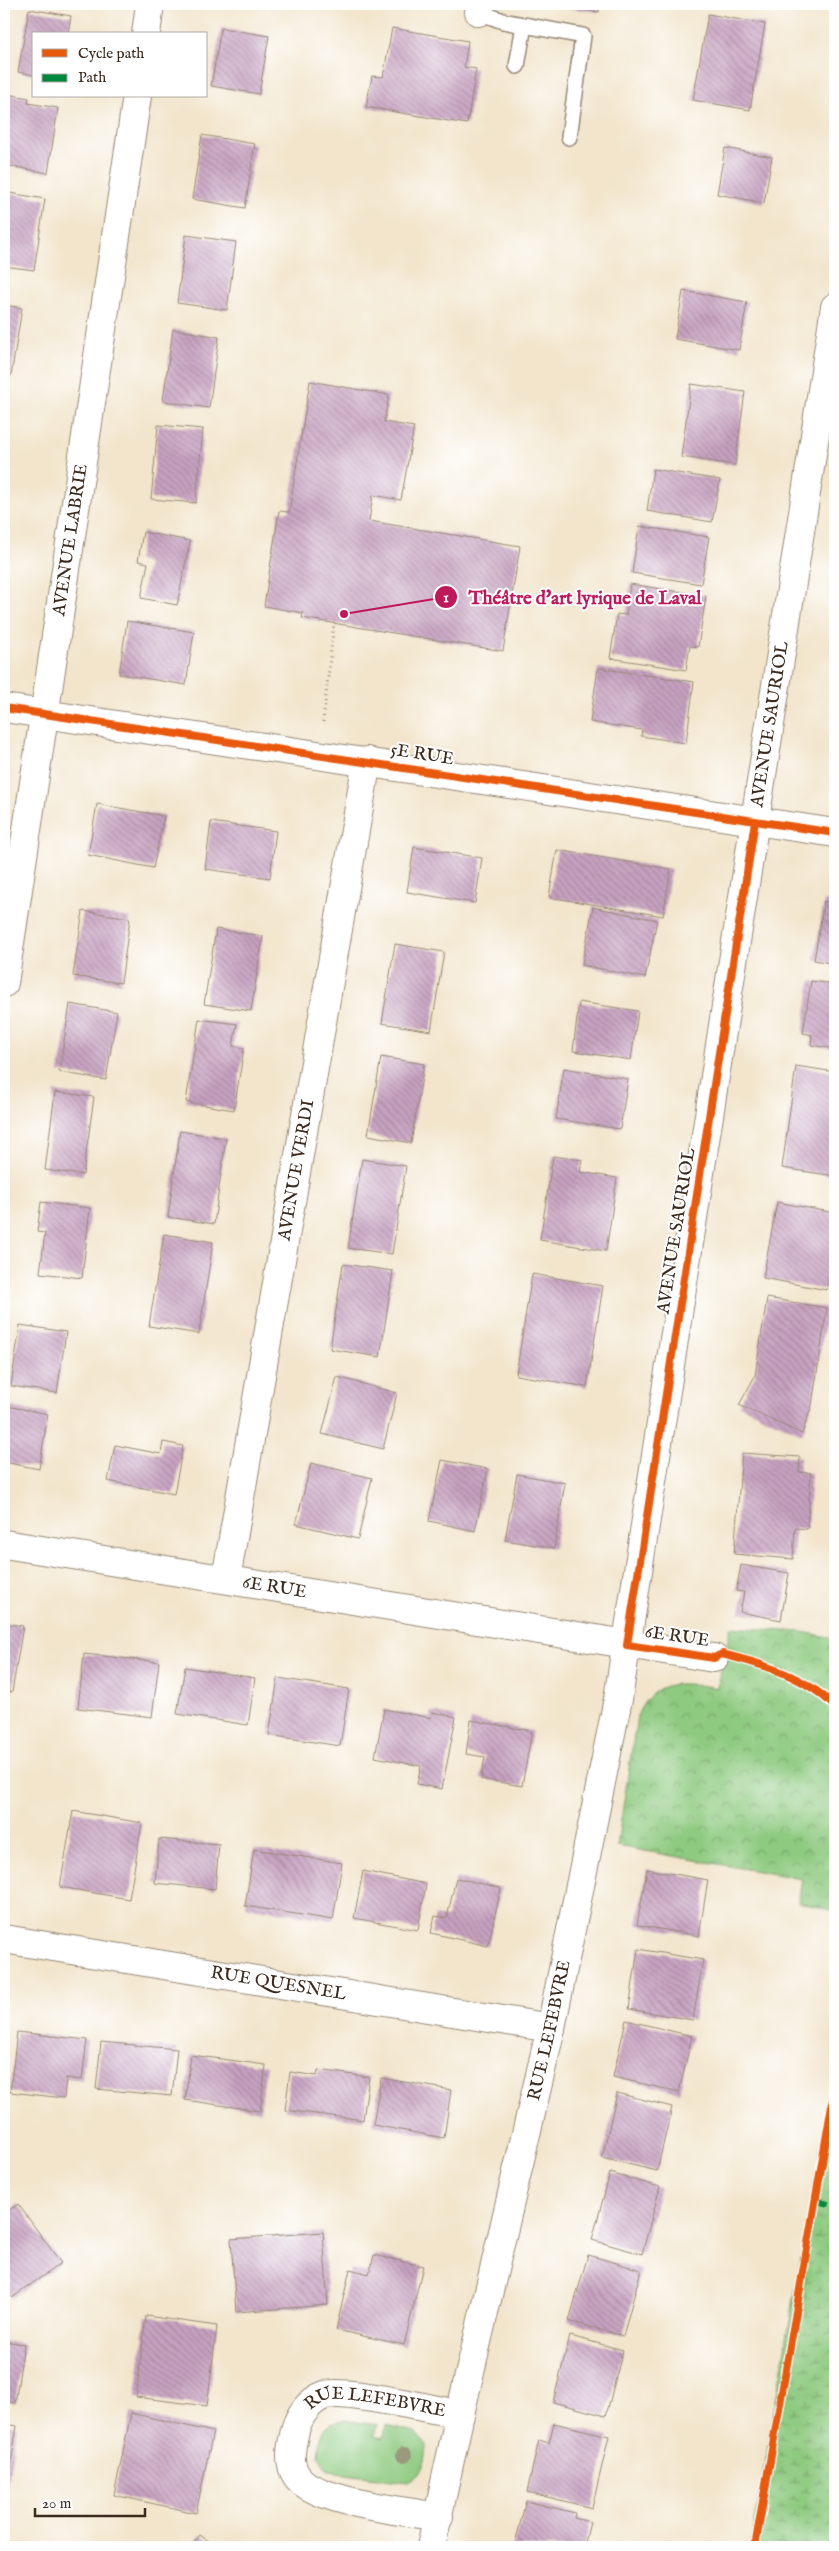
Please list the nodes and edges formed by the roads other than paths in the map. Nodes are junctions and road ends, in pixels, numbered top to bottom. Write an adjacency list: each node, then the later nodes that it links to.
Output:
1 (150, 4): 4 (street)
2 (479, 8): 3 (lane)
3 (524, 25): 5 (lane); 7 (lane)
4 (146, 32)
5 (517, 66)
6 (137, 98): 10 (street, AVENUE LABRIE)
7 (570, 137)
8 (835, 307): 12 (street, AVENUE SAURIOL)
9 (4, 708): 10 (street, 5E RUE)
10 (46, 714): 11 (street, 5E RUE); 14 (street, AVENUE LABRIE)
11 (367, 761): 12 (street, 5E RUE); 16 (street, AVENUE VERDI)
12 (756, 821): 13 (street, 5E RUE); 17 (street, AVENUE SAURIOL)
13 (835, 833)
14 (4, 983)
15 (4, 1544): 16 (street, 6E RUE)
16 (226, 1579): 17 (street, 6E RUE)
17 (627, 1645): 18 (street, 6E RUE); 20 (street, RUE LEFEBVRE)
18 (714, 1658)
19 (4, 1939): 20 (street, RUE QUESNEL)
20 (551, 2028): 21 (street, RUE LEFEBVRE)
21 (460, 2414): 22 (street, RUE LEFEBVRE); 22 (street, RUE LEFEBVRE)
22 (439, 2517): 23 (street, RUE LEFEBVRE)
23 (431, 2547)

